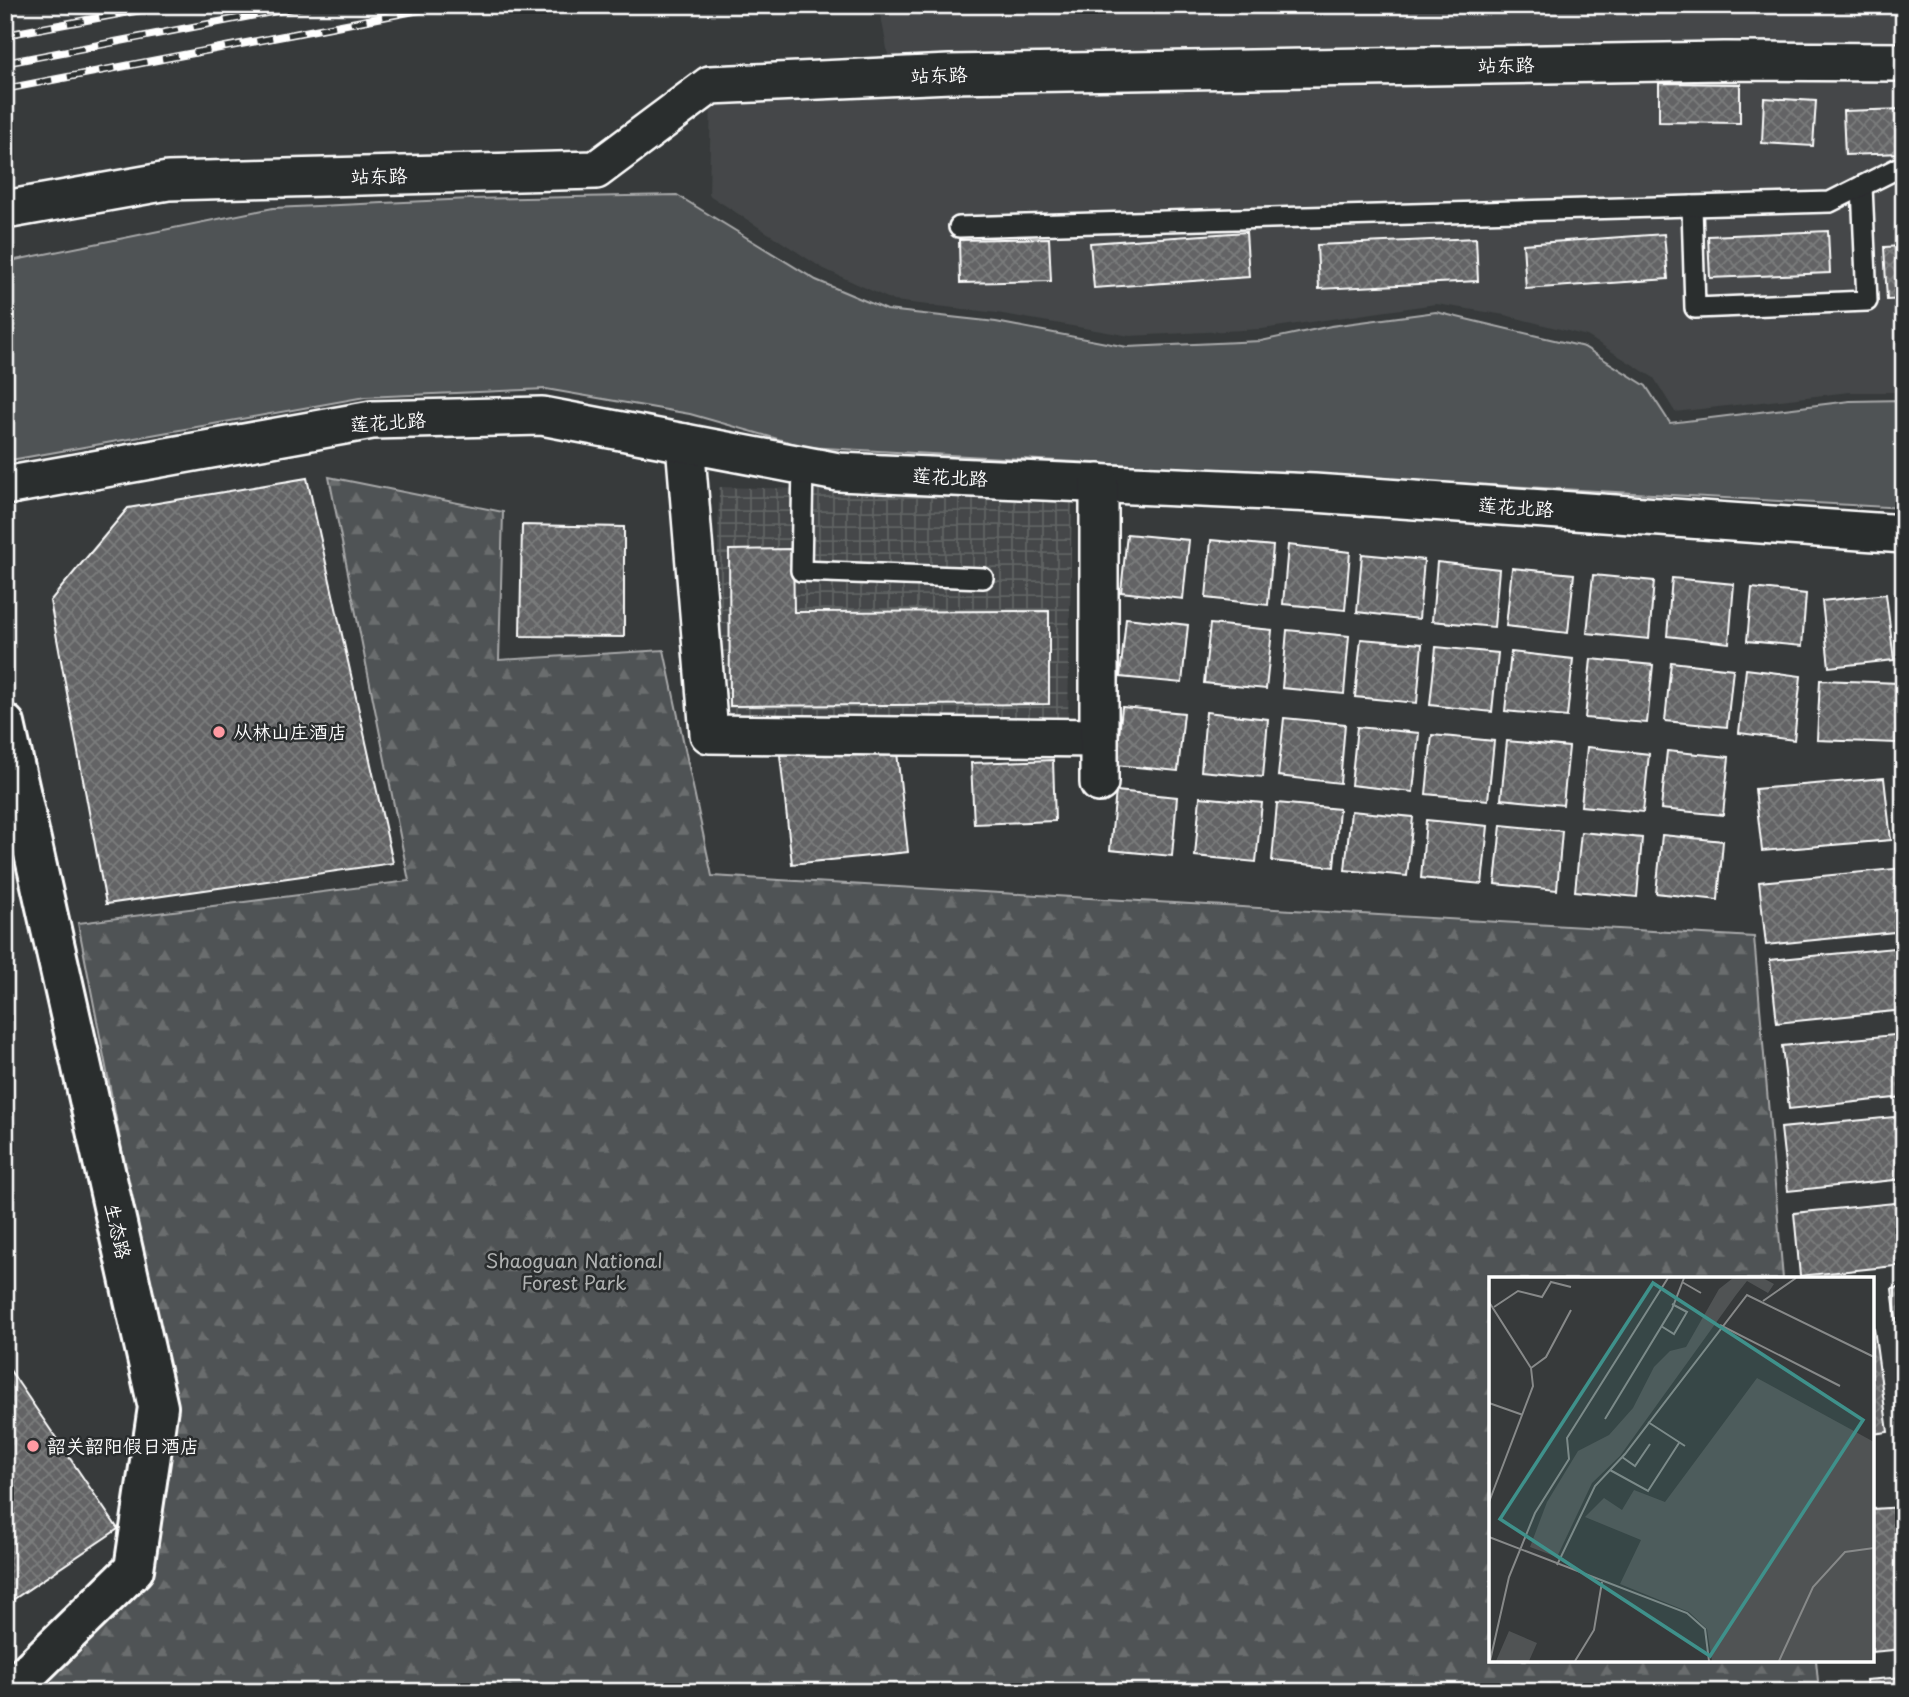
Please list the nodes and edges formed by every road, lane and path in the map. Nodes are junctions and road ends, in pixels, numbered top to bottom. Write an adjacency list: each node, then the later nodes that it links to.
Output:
1 (1904, 62): 5 (street, 站东路)
2 (1904, 165): 3 (lane)
3 (1862, 186): 4 (lane); 4 (lane)
4 (1692, 206): 6 (lane)
5 (5, 210)
6 (959, 227)
7 (685, 443): 8 (street, 莲花北路); 10 (street, 莲花北路); 14 (street)
8 (803, 465): 9 (street, 莲花北路); 12 (lane)
9 (1099, 483): 11 (street, 莲花北路); 14 (street)
10 (5, 486)
11 (1904, 534)
12 (983, 578)
13 (5, 724): 16 (street, 生态路)
14 (1098, 738): 15 (street)
15 (1098, 783)
16 (15, 814): 17 (street, 生态路)
17 (8, 1692)

